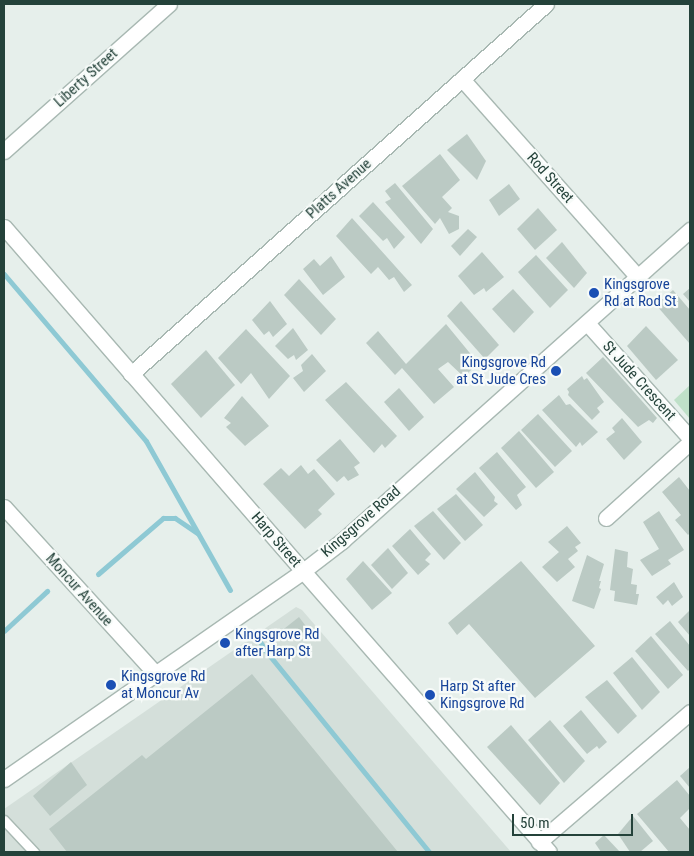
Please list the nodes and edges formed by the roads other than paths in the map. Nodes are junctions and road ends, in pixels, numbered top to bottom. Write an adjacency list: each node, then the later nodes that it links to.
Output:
1 (169, 4): 4 (street, Liberty Street)
2 (546, 4): 3 (street, Platts Avenue)
3 (462, 79): 7 (street, Rod Street); 9 (street, Platts Avenue)
4 (4, 151)
5 (4, 227): 9 (street, Harp Street)
6 (690, 230): 7 (street, Kingsgrove Road)
7 (638, 277): 8 (street, Kingsgrove Road)
8 (587, 323): 10 (street, St Jude Crescent); 14 (street, Kingsgrove Road)
9 (131, 374): 14 (street, Harp Street)
10 (690, 438)
11 (690, 442): 13 (street)
12 (4, 507): 15 (street, Moncur Avenue)
13 (606, 518)
14 (303, 571): 15 (street, Kingsgrove Road); 19 (street, Harp Street)
15 (154, 672): 17 (street, Kingsgrove Road)
16 (690, 712): 19 (street)
17 (4, 779)
18 (4, 820): 20 (lane)
19 (544, 847)
20 (34, 852)

